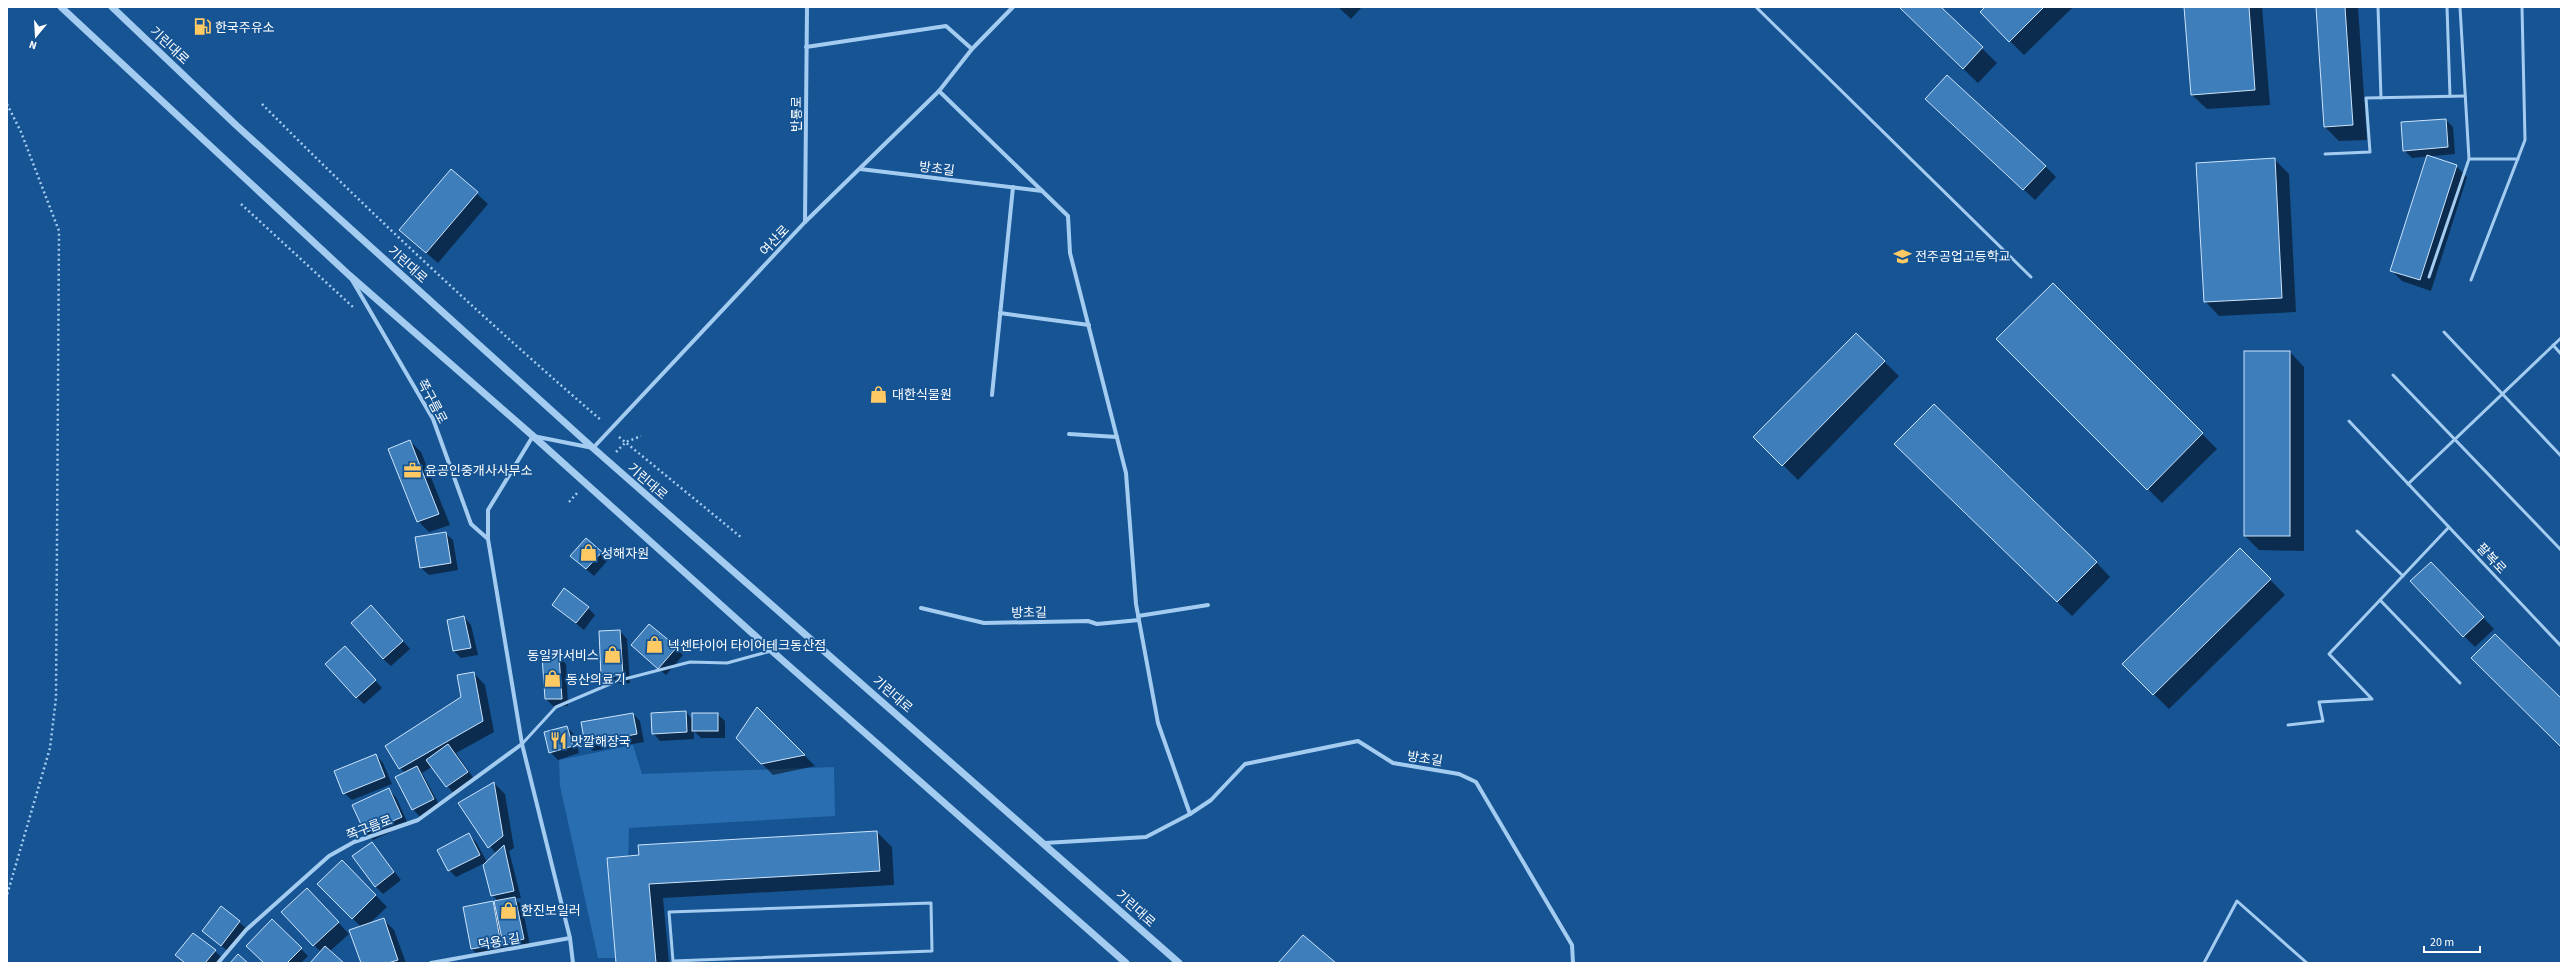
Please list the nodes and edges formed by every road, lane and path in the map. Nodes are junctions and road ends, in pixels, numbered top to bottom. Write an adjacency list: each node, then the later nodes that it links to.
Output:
1 (61, 7): 26 (street)
2 (112, 7): 46 (street, 기린대로)
3 (806, 7): 10 (street, 반룡로)
4 (1014, 7): 11 (street, 여산로)
5 (1756, 7): 27 (lane)
6 (2378, 7): 15 (lane)
7 (2447, 7): 13 (lane)
8 (2460, 7): 14 (lane)
9 (2522, 7): 19 (lane)
10 (806, 48): 11 (street); 25 (street, 반룡로)
11 (972, 48): 12 (street, 여산로)
12 (939, 91): 21 (street, 여산로); 23 (street)
13 (2450, 96): 14 (lane); 15 (lane)
14 (2465, 96): 20 (lane)
15 (2381, 98): 18 (lane)
16 (7, 104): 66 (path)
17 (262, 104): 41 (path)
18 (2325, 154)
19 (2518, 158): 20 (lane); 29 (lane)
20 (2469, 159): 28 (lane)
21 (860, 168): 22 (street, 방초길); 25 (street, 여산로)
22 (1013, 187): 23 (street, 방초길); 31 (street)
23 (1042, 191): 32 (street)
24 (241, 204): 30 (path)
25 (805, 222): 41 (street, 여산로)
26 (349, 275): 43 (street); 52 (street, 쪽구름로)
27 (2031, 277)
28 (2430, 277)
29 (2471, 280)
30 (358, 311)
31 (1000, 313): 32 (street); 39 (street)
32 (1089, 325): 44 (street)
33 (2444, 332): 38 (lane)
34 (2561, 338): 35 (lane)
35 (2553, 346): 36 (lane); 38 (lane)
36 (2561, 354)
37 (2393, 375): 45 (lane)
38 (2502, 394): 45 (lane); 47 (lane)
39 (992, 395)
40 (2349, 421): 48 (lane, 팔복로)
41 (611, 429): 46 (street, 여산로); 51 (path)
42 (1068, 434): 44 (street)
43 (533, 436): 46 (street); 52 (street); 60 (street)
44 (1117, 437): 58 (street)
45 (2455, 440): 48 (lane); 53 (lane)
46 (593, 448): 65 (street, 기린대로)
47 (2561, 456)
48 (2408, 484): 49 (lane, 팔복로)
49 (2449, 527): 54 (lane); 59 (lane, 팔복로)
50 (2357, 531): 54 (lane)
51 (742, 538)
52 (488, 539): 63 (street)
53 (2561, 550)
54 (2403, 576): 55 (lane)
55 (2380, 600): 61 (lane); 62 (lane)
56 (1208, 605): 58 (street, 방초길)
57 (921, 608): 58 (street, 방초길)
58 (1139, 618): 64 (street)
59 (2561, 646)
60 (772, 651): 63 (lane, 쪽구름로); 72 (street)
61 (2460, 683)
62 (2288, 725)
63 (522, 744): 67 (street); 69 (street, 쪽구름로)
64 (1190, 814): 65 (street, 방초길); 74 (street, 방초길)
65 (1045, 844): 73 (street, 기린대로)
66 (7, 895)
67 (570, 938): 70 (street, 덕용1길); 71 (street)
68 (673, 962): 68 (lane)
69 (218, 963)
70 (431, 963)
71 (573, 963)
72 (1126, 963)
73 (1179, 963)
74 (1573, 963)
75 (2204, 963): 76 (lane)
76 (2307, 963)

